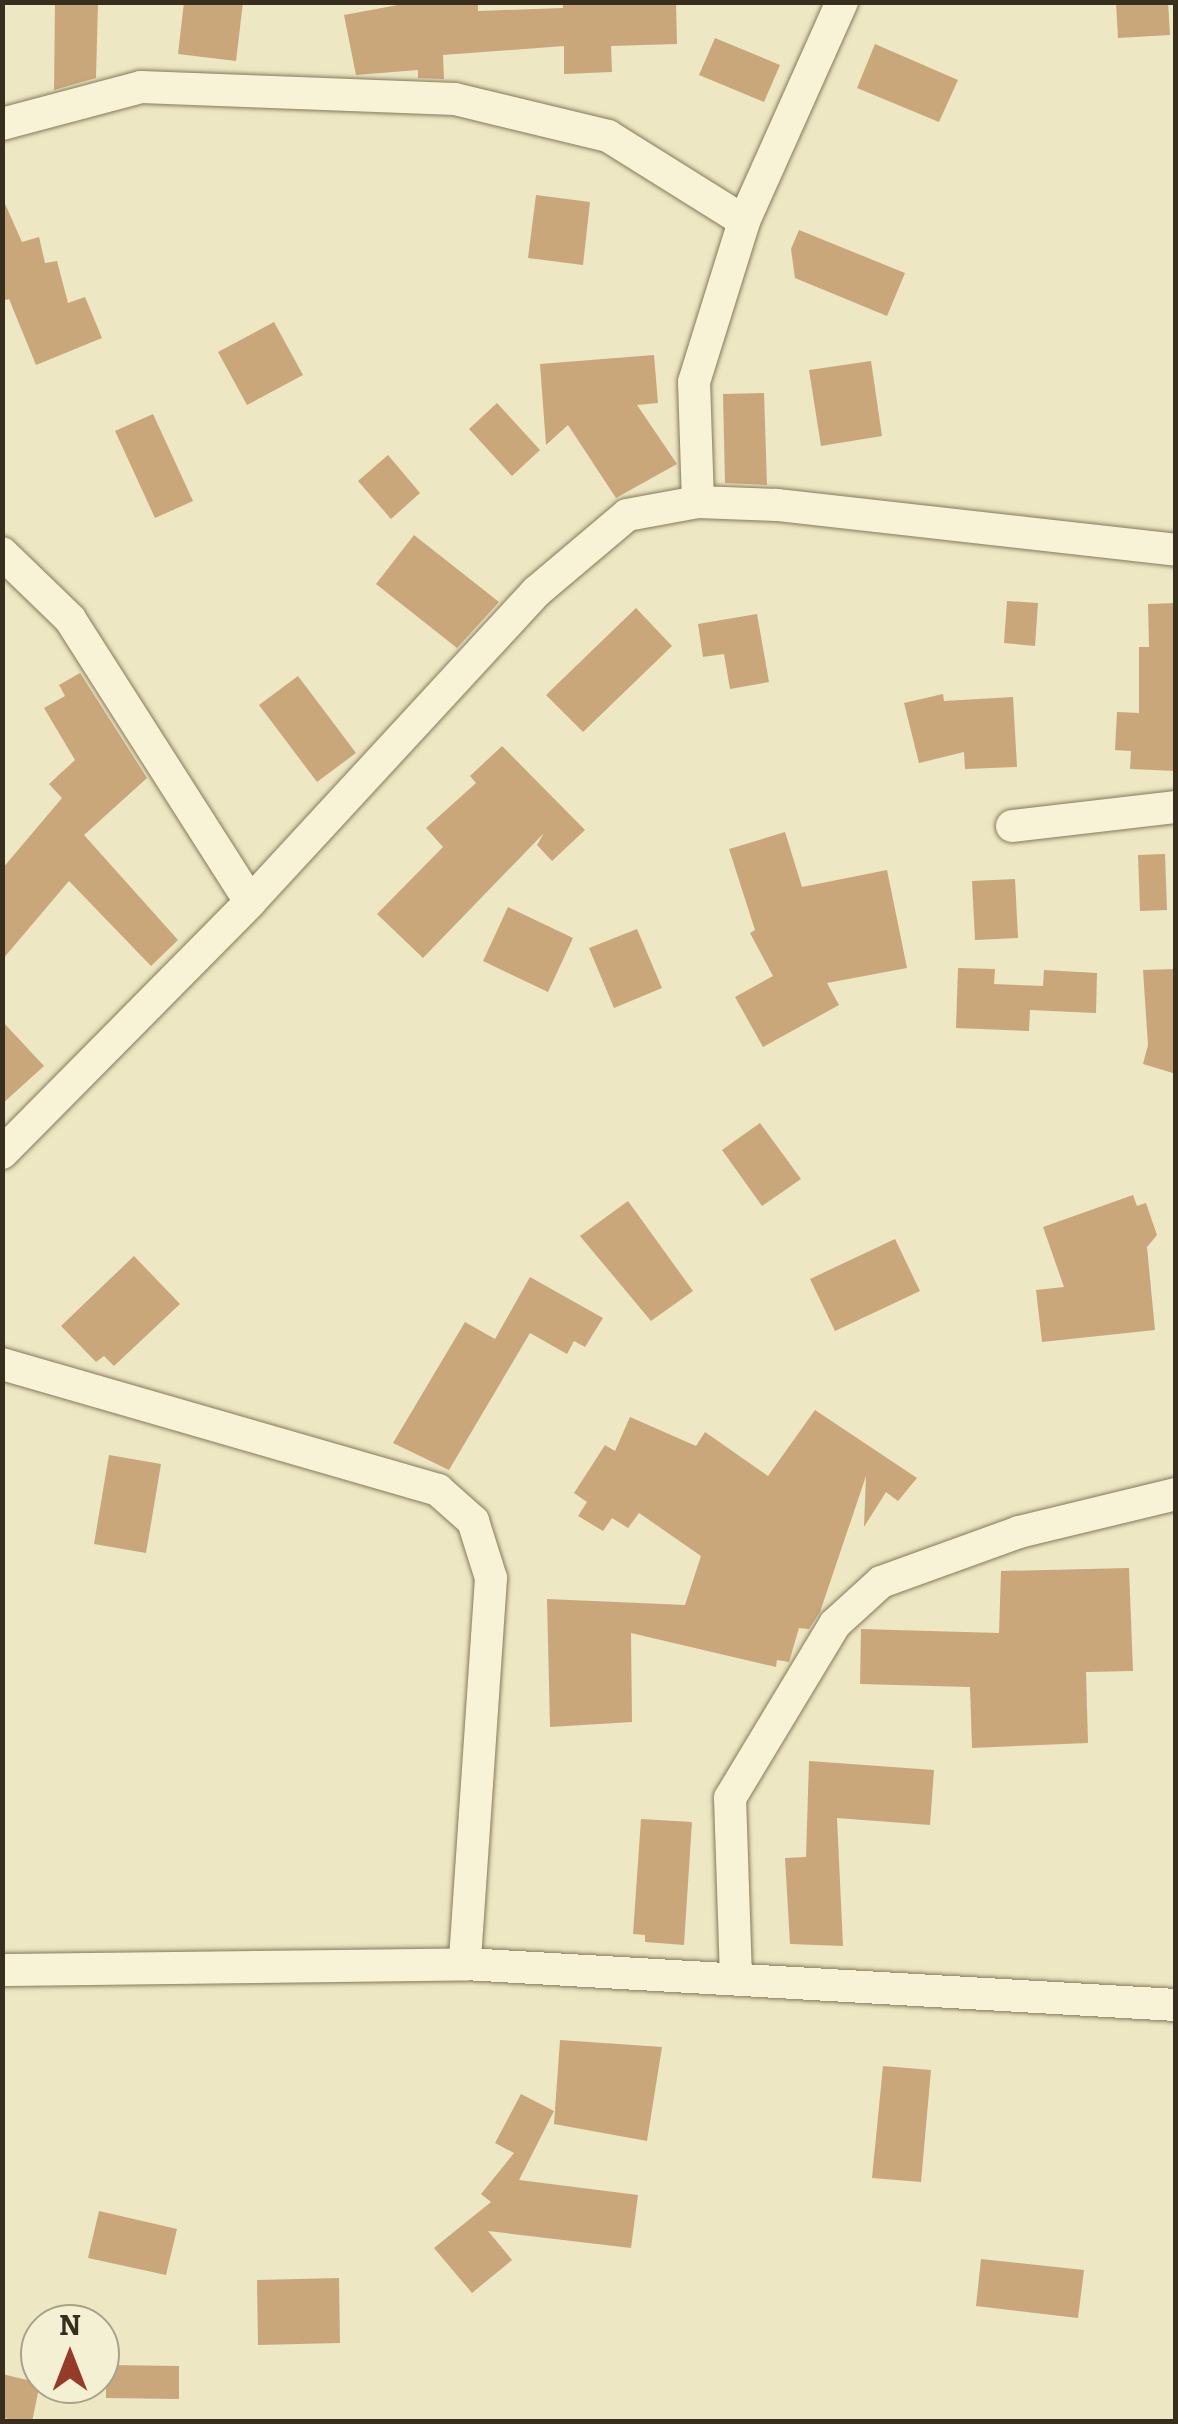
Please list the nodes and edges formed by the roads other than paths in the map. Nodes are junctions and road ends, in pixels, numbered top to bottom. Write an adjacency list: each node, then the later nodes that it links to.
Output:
1 (842, 2): 3 (street)
2 (2, 124): 3 (street)
3 (744, 221): 4 (street)
4 (698, 502): 5 (street); 9 (street)
5 (1176, 550)
6 (2, 552): 9 (street)
7 (1176, 807): 8 (street)
8 (1012, 826)
9 (250, 902): 10 (street)
10 (2, 1152)
11 (2, 1364): 13 (street)
12 (1176, 1494): 15 (street)
13 (464, 1964): 14 (street); 15 (street)
14 (2, 1970)
15 (736, 1978): 16 (street)
16 (1176, 2005)

